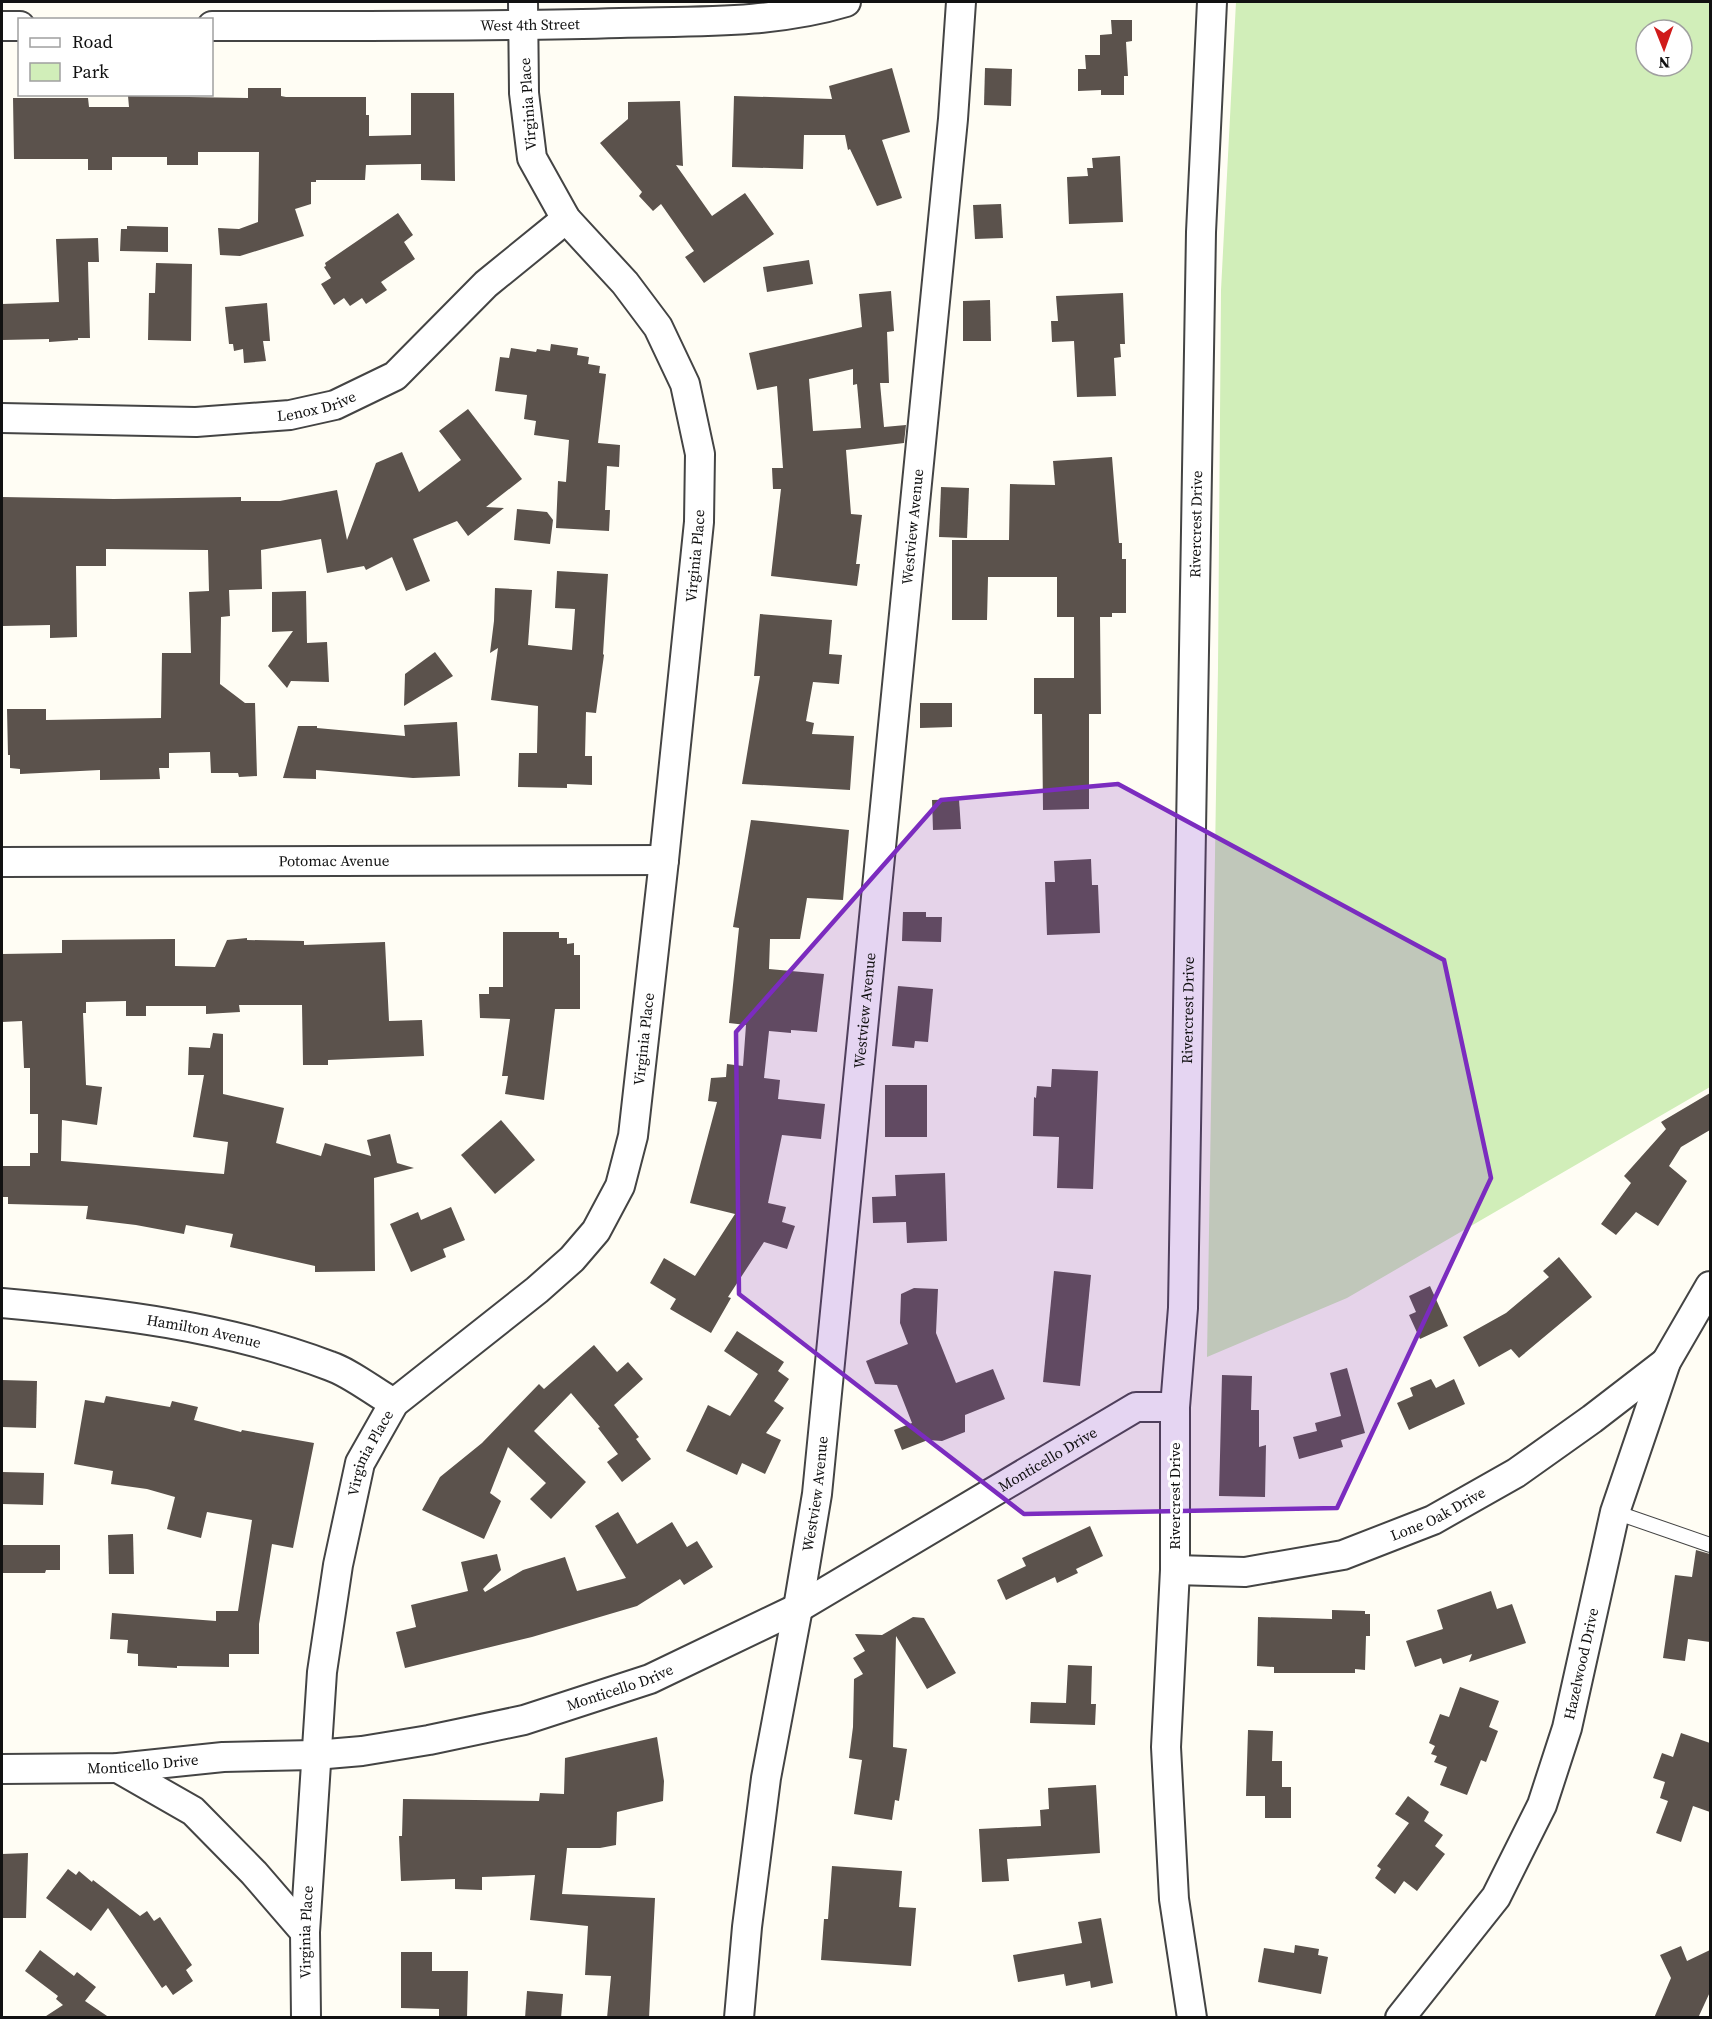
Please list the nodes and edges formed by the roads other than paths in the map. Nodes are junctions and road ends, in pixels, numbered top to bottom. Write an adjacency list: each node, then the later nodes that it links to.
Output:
1 (846, 2): 4 (street, West 4th Street)
2 (962, 2): 20 (street, Westview Avenue)
3 (1212, 2): 16 (street, Rivercrest Drive)
4 (523, 14): 7 (street, West 4th Street); 8 (street, Virginia Place)
5 (2, 26): 6 (street)
6 (18, 26)
7 (213, 26)
8 (566, 219): 9 (street, Lenox Drive); 10 (street, Virginia Place)
9 (2, 418)
10 (664, 860): 11 (street, Potomac Avenue); 15 (street, Virginia Place)
11 (2, 862)
12 (1710, 1287): 14 (street, Hazelwood Drive)
13 (2, 1304): 15 (street, Hamilton Avenue)
14 (1666, 1362): 17 (street, Hazelwood Drive); 19 (street, Lone Oak Drive)
15 (394, 1403): 21 (street, Virginia Place)
16 (1175, 1407): 19 (street, Rivercrest Drive); 20 (street, Monticello Drive)
17 (1615, 1512): 18 (lane); 28 (street, Hazelwood Drive)
18 (1710, 1545)
19 (1175, 1570): 27 (street, Rivercrest Drive)
20 (798, 1608): 21 (street, Monticello Drive); 26 (street, Westview Avenue)
21 (315, 1755): 23 (street, Monticello Drive); 24 (street, Virginia Place)
22 (2, 1768): 23 (street, Monticello Drive)
23 (118, 1768): 24 (street)
24 (305, 1932): 25 (street, Virginia Place)
25 (306, 2018)
26 (739, 2018)
27 (1192, 2018)
28 (1400, 2018)

